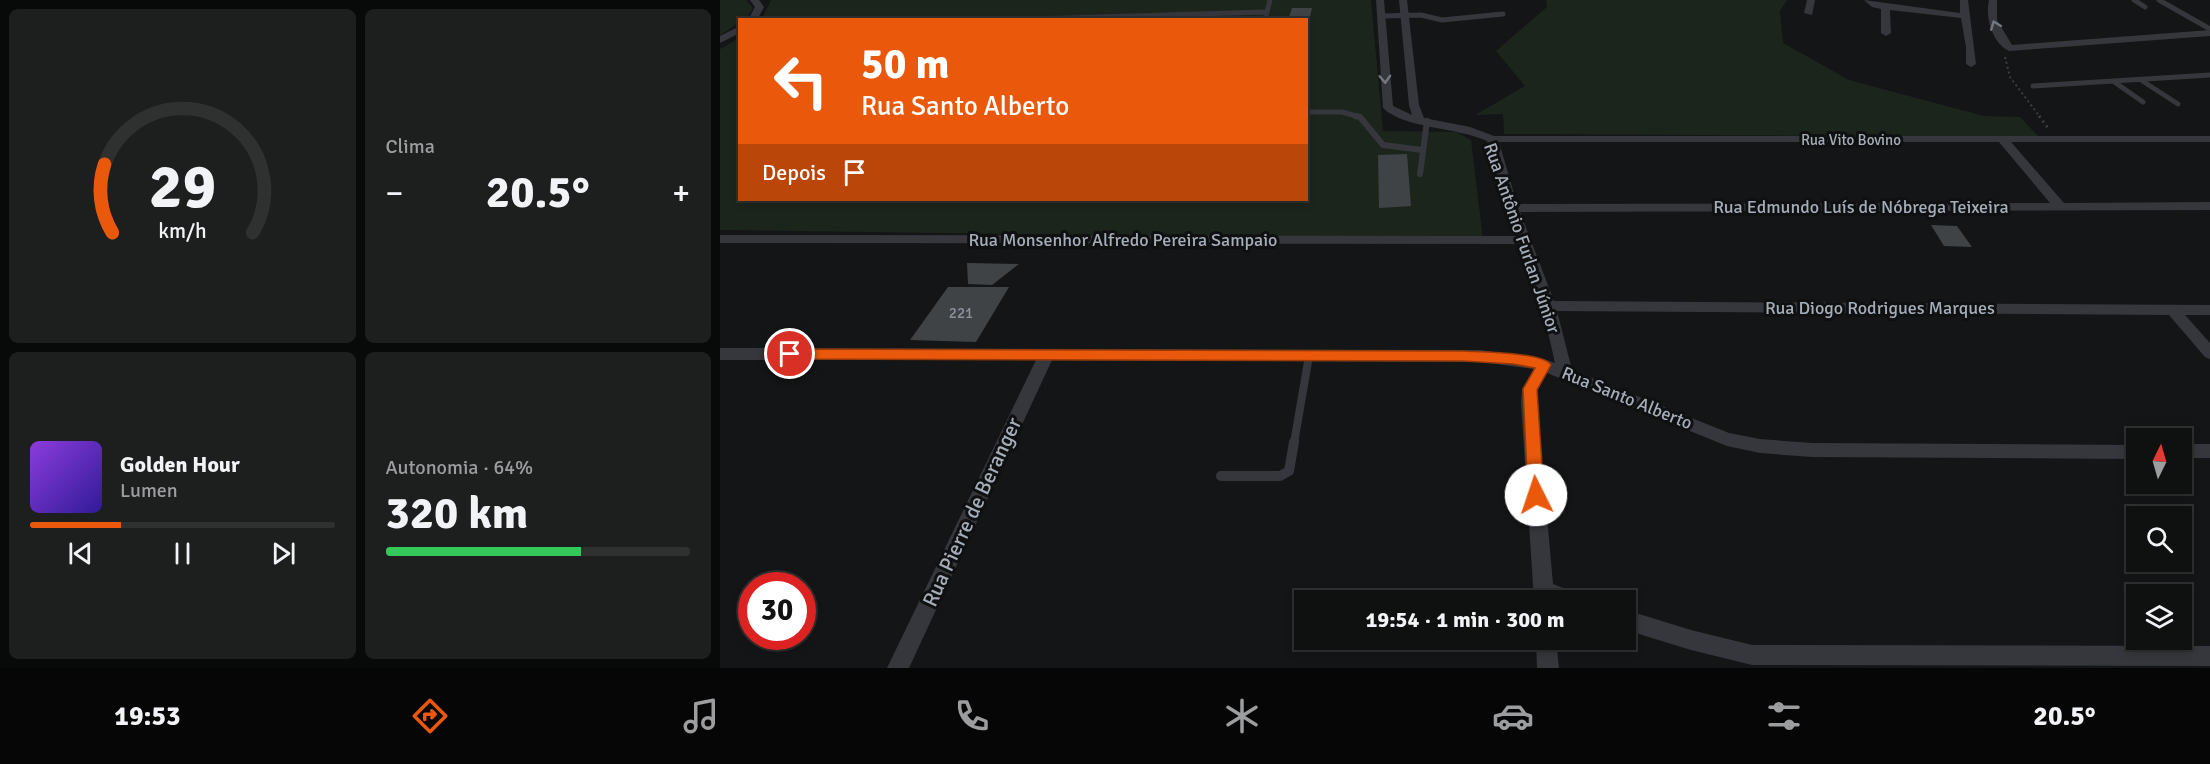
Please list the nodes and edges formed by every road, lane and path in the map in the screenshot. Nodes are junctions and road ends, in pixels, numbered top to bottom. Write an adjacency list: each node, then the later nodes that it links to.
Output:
1 (754, 0): 19 (street)
2 (1270, 0): 13 (lane)
3 (1380, 0): 17 (street, Rua Antônio Furlan Júnior)
4 (1403, 0): 16 (street)
5 (1811, 0): 14 (street)
6 (1868, 0): 11 (street)
7 (1964, 0): 18 (street)
8 (1993, 0): 24 (street, one-way to 8)
9 (2134, 0): 12 (lane)
10 (2159, 0): 24 (lane)
11 (1885, 7): 18 (street); 23 (street)
12 (2145, 7)
13 (1266, 12): 20 (lane); 21 (lane)
14 (1809, 13)
15 (1503, 14): 16 (lane)
16 (1404, 15): 17 (lane); 26 (street)
17 (1382, 16): 27 (street, Rua Antônio Furlan Júnior)
18 (1964, 16): 28 (street)
19 (753, 18)
20 (1067, 18)
21 (1265, 18)
22 (738, 30): 25 (street)
23 (1886, 33)
24 (2209, 33)
25 (720, 40)
26 (1407, 40): 27 (street); 36 (street)
27 (1383, 41): 36 (street, Rua Antônio Furlan Júnior, one-way to 36)
28 (1971, 64)
29 (2210, 75): 30 (lane)
30 (2141, 80): 31 (lane); 34 (lane)
31 (2113, 81): 32 (lane); 33 (lane)
32 (2033, 86)
33 (2143, 102)
34 (2178, 104)
35 (1308, 112): 40 (lane)
36 (1423, 120): 37 (street, Rua Antônio Furlan Júnior); 40 (lane)
37 (1492, 139): 39 (street, Rua Vito Bovino); 44 (street, Rua Antônio Furlan Júnior)
38 (2210, 139): 39 (street, Rua Vito Bovino)
39 (2003, 140): 42 (street)
40 (1422, 150): 41 (lane)
41 (1420, 174)
42 (2060, 206): 43 (street, Rua Edmundo Luís de Nóbrega Teixeira); 44 (street, Rua Edmundo Luís de Nóbrega Teixeira)
43 (2210, 206)
44 (1512, 208): 46 (street, Rua Antônio Furlan Júnior)
45 (720, 239): 46 (street, Rua Monsenhor Alfredo Pereira Sampaio)
46 (1526, 240): 47 (street, Rua Antônio Furlan Júnior)
47 (1549, 306): 48 (street, Rua Diogo Rodrigues Marques); 55 (street, Rua Antônio Furlan Júnior)
48 (2172, 309): 49 (street, Rua Diogo Rodrigues Marques); 50 (street)
49 (2210, 310)
50 (2210, 353)
51 (720, 354): 52 (street, Rua Santo Alberto)
52 (1046, 356): 53 (street, Rua Santo Alberto); 66 (street, Rua Pierre de Beranger)
53 (1309, 356): 54 (street, Rua Santo Alberto); 59 (lane)
54 (1544, 365): 55 (street, Rua Santo Alberto); 60 (street)
55 (1565, 373): 57 (street, Rua Santo Alberto)
56 (2210, 451): 58 (street)
57 (2126, 452)
58 (2192, 452)
59 (1221, 476)
60 (1544, 590)
61 (1636, 623): 64 (street)
62 (1547, 650): 67 (street)
63 (2210, 656): 65 (street)
64 (1754, 662): 65 (street)
65 (1982, 662)
66 (898, 668)
67 (1548, 668)

